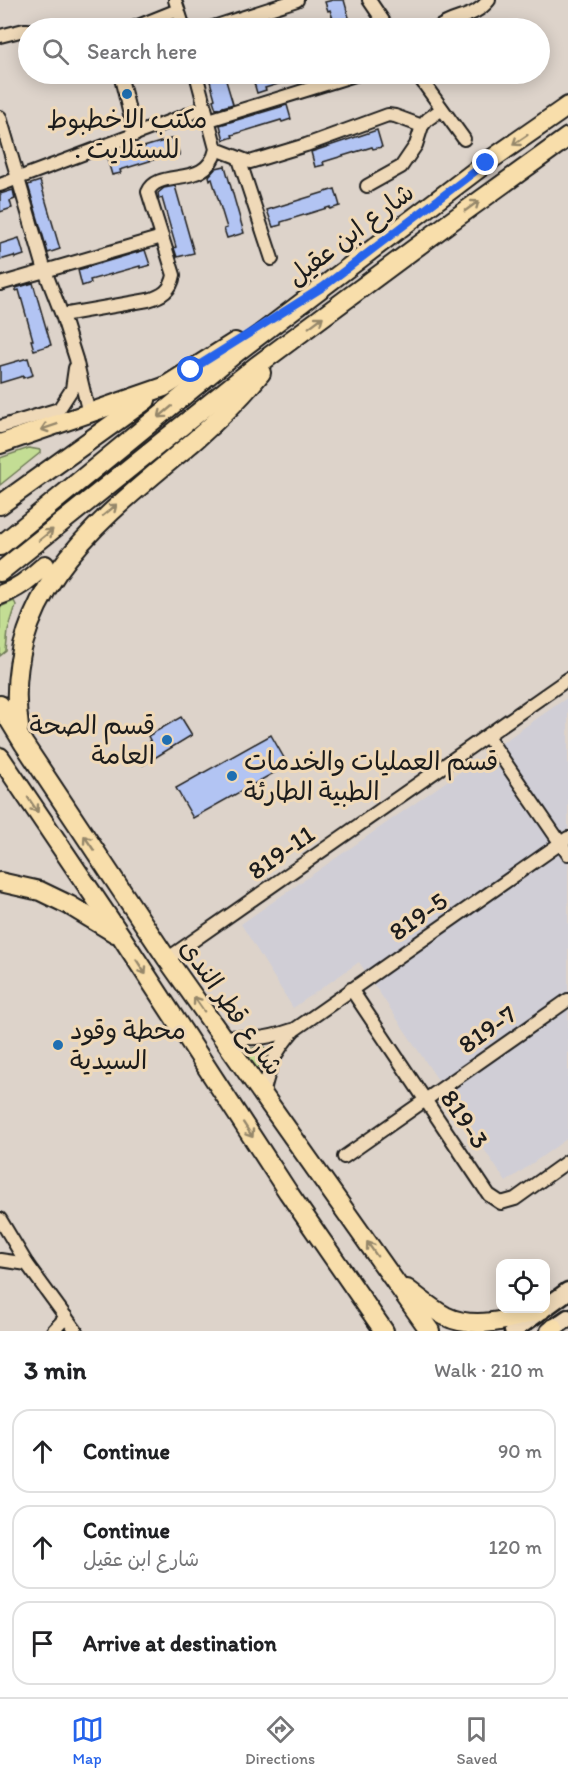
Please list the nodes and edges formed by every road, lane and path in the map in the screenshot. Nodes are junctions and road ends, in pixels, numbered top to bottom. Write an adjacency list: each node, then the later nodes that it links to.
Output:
1 (297, 0): 6 (street)
2 (369, 0): 7 (street)
3 (489, 0): 8 (street)
4 (176, 5): 5 (street)
5 (152, 18)
6 (241, 18)
7 (381, 18)
8 (463, 18)
9 (18, 32): 10 (street)
10 (0, 36)
11 (122, 84): 22 (street)
12 (199, 84): 18 (street)
13 (320, 84): 18 (street)
14 (426, 84): 17 (street)
15 (568, 100): 21 (main road)
16 (568, 106): 21 (main road, شارع ابن عقيل)
17 (442, 109): 20 (street); 24 (street)
18 (207, 114): 22 (street); 25 (street)
19 (0, 118): 27 (street)
20 (422, 126): 26 (street); 29 (street)
21 (540, 126): 34 (main road, شارع ابن عقيل, one-way to 34)
22 (135, 135): 27 (street)
23 (568, 137): 36 (main road, شارع ابن عقيل, one-way to 23)
24 (464, 139)
25 (216, 149): 26 (street); 30 (street)
26 (239, 159): 31 (street)
27 (18, 179): 28 (street); 32 (street)
28 (0, 185)
29 (367, 186)
30 (162, 237): 32 (street); 35 (street)
31 (272, 259)
32 (45, 270): 33 (street); 35 (street)
33 (0, 284)
34 (323, 287): 38 (main road); 44 (main road, شارع ابن عقيل, one-way to 44)
35 (62, 315): 37 (street)
36 (283, 346): 43 (main road, one-way to 36); 45 (main road, شارع ابن عقيل, one-way to 36)
37 (76, 359): 39 (street); 40 (street)
38 (164, 387): 39 (main road); 42 (main road)
39 (88, 414): 41 (main road, one-way to 41)
40 (0, 427)
41 (0, 444)
42 (0, 505)
43 (86, 530): 46 (main road); 50 (main road)
44 (0, 546)
45 (0, 572)
46 (0, 595)
47 (568, 680): 49 (street, 819-11)
48 (0, 705): 50 (main road, شارع قطر الندى)
49 (487, 736): 52 (street); 55 (street, 819-11)
50 (24, 744): 51 (main road); 55 (main road, شارع قطر الندى, one-way to 50)
51 (1, 761): 54 (main road, شارع قطر الندى, one-way to 54)
52 (566, 845): 56 (street, 819-5)
53 (0, 882): 54 (main road)
54 (121, 936): 75 (main road, شارع قطر الندى, one-way to 75)
55 (166, 959): 59 (main road, شارع قطر الندى, one-way to 55)
56 (351, 990): 58 (street, 819-5); 61 (street, 819-3)
57 (568, 1000): 61 (street, 819-7)
58 (294, 1030): 59 (street, 819-5); 60 (street, 819-5)
59 (220, 1035): 60 (main road, شارع قطر الندى)
60 (263, 1095): 67 (main road, شارع قطر الندى, one-way to 60)
61 (425, 1100): 62 (street, 819-7); 63 (street, 819-3)
62 (344, 1157)
63 (568, 1161)
64 (0, 1219): 66 (street)
65 (0, 1260): 66 (street)
66 (27, 1264): 72 (street)
67 (392, 1278): 70 (main road); 76 (main road, شارع قطر الندى)
68 (568, 1291): 69 (main road)
69 (550, 1304)
70 (531, 1313)
71 (538, 1313): 77 (main road)
72 (66, 1317): 73 (street); 74 (street)
73 (52, 1331)
74 (76, 1331)
75 (384, 1331)
76 (430, 1331)
77 (513, 1331)

